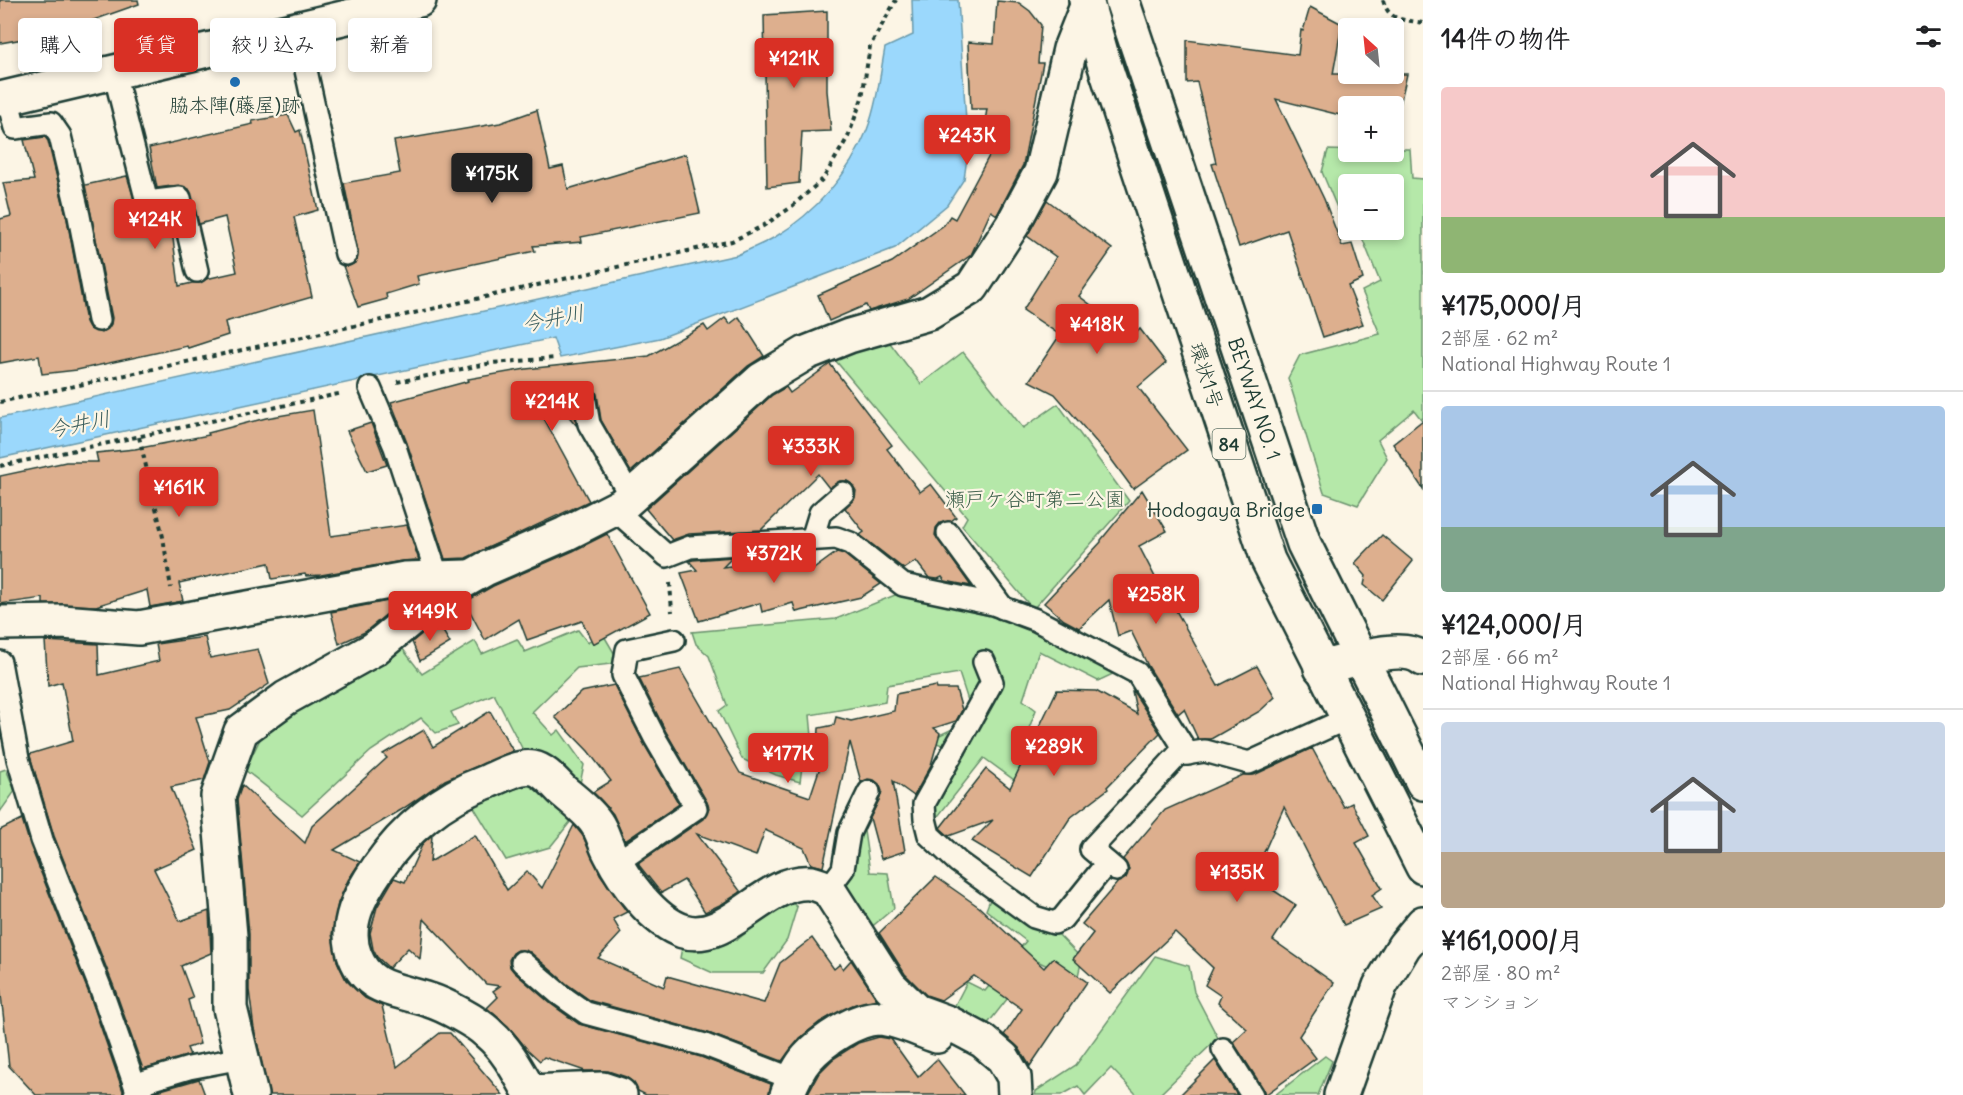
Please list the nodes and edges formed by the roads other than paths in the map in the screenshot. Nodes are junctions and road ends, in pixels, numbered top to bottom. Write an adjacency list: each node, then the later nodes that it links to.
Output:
1 (419, 0): 4 (main road)
2 (1122, 0): 23 (main road, BEYWAY NO. 1 / 84)
3 (1086, 3): 14 (main road); 26 (main road, 環状1号 / 84)
4 (336, 20)
5 (114, 72): 7 (main road); 9 (lane)
6 (306, 72): 8 (lane)
7 (3, 98): 10 (lane)
8 (346, 254)
9 (197, 271)
10 (99, 320)
11 (370, 388): 18 (lane)
12 (584, 396): 14 (lane)
13 (843, 493): 16 (lane)
14 (623, 503): 16 (lane); 17 (main road)
15 (948, 533): 19 (lane)
16 (812, 539): 19 (lane)
17 (471, 577): 18 (main road); 38 (main road)
18 (438, 578): 20 (main road)
19 (1003, 608): 28 (lane)
20 (0, 622)
21 (674, 640): 31 (lane)
22 (1421, 652): 23 (main road)
23 (1361, 658): 26 (main road); 29 (main road, BEYWAY NO. 1 / 84)
24 (0, 662): 40 (lane)
25 (984, 662): 28 (lane)
26 (1321, 668): 27 (main road, 環状1号 / 84)
27 (1346, 719): 28 (lane); 32 (main road, 環状1号 / 84)
28 (1188, 754)
29 (1423, 783)
30 (869, 792): 33 (lane)
31 (616, 863): 33 (main road); 42 (main road)
32 (1423, 867)
33 (828, 889): 36 (main road)
34 (1423, 923): 45 (main road)
35 (522, 962): 39 (lane)
36 (983, 1041): 39 (main road); 43 (main road)
37 (1223, 1049): 44 (lane)
38 (242, 1058): 40 (lane); 41 (main road)
39 (790, 1087)
40 (136, 1093)
41 (251, 1095)
42 (620, 1095)
43 (1015, 1095)
44 (1252, 1095)
45 (1341, 1095)

